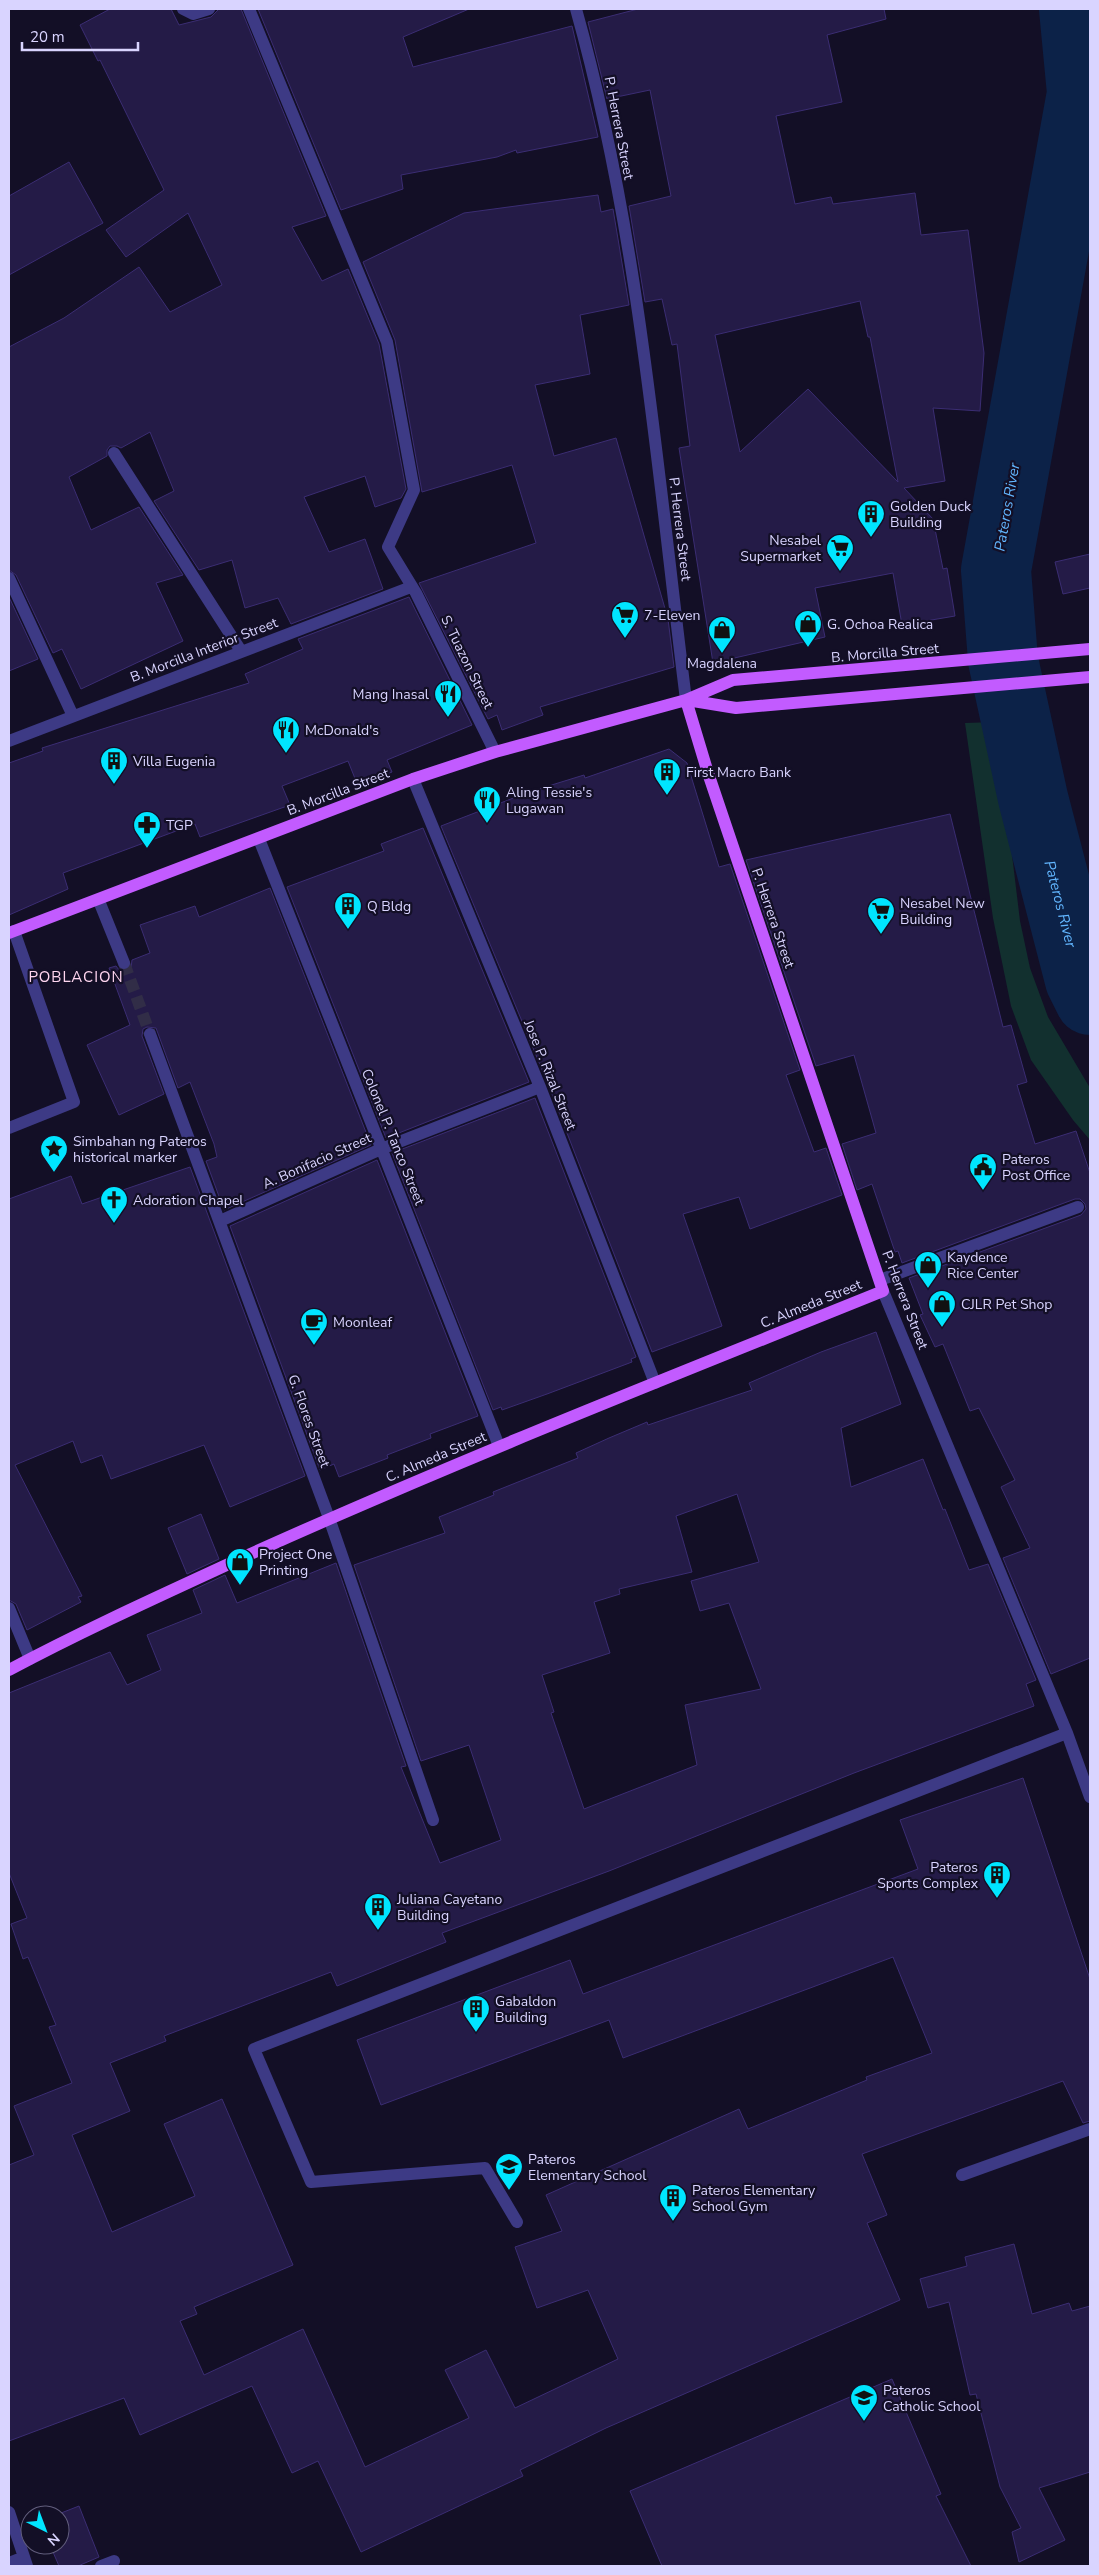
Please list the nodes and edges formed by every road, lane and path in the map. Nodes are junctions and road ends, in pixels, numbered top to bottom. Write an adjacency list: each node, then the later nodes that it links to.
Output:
1 (183, 9): 2 (street)
2 (209, 9)
3 (248, 9): 7 (street, S. Tuazon Street)
4 (576, 9): 11 (street, P. Herrera Street)
5 (114, 453): 9 (street)
6 (9, 578): 12 (street)
7 (411, 587): 9 (street, B. Morcilla Interior Street); 14 (street, S. Tuazon Street)
8 (1090, 650): 11 (main road, B. Morcilla Street)
9 (241, 651): 12 (street, B. Morcilla Interior Street)
10 (1090, 677): 11 (main road, B. Morcilla Street)
11 (686, 700): 14 (main road, B. Morcilla Street); 26 (main road, P. Herrera Street)
12 (73, 716): 13 (street, B. Morcilla Interior Street)
13 (9, 741)
14 (494, 752): 15 (main road, B. Morcilla Street)
15 (413, 779): 16 (main road, B. Morcilla Street); 21 (street, Jose P. Rizal Street)
16 (259, 839): 17 (main road, B. Morcilla Street); 23 (street, Colonel P. Tanco Street)
17 (99, 901): 18 (main road, B. Morcilla Street); 19 (street)
18 (11, 932): 22 (street)
19 (124, 963)
20 (150, 1034): 25 (street, G. Flores Street)
21 (540, 1087): 23 (street, A. Bonifacio Street); 27 (street, Jose P. Rizal Street)
22 (9, 1128)
23 (381, 1149): 25 (street, A. Bonifacio Street); 28 (street, Colonel P. Tanco Street)
24 (1078, 1207): 26 (street)
25 (220, 1221): 29 (street, G. Flores Street)
26 (882, 1285): 27 (main road, C. Almeda Street); 33 (street, P. Herrera Street)
27 (655, 1383): 28 (main road, C. Almeda Street)
28 (499, 1446): 29 (main road, C. Almeda Street)
29 (330, 1518): 31 (main road, C. Almeda Street); 35 (street, G. Flores Street)
30 (9, 1608): 31 (street)
31 (30, 1659): 32 (main road, C. Almeda Street)
32 (9, 1670)
33 (1067, 1732): 34 (street, P. Herrera Street); 38 (street)
34 (1090, 1797)
35 (433, 1820)
36 (1090, 2129): 37 (street)
37 (962, 2175)
38 (517, 2222)
39 (9, 2512): 41 (street)
40 (114, 2561): 43 (street)
41 (25, 2562): 42 (street)
42 (9, 2563)
43 (101, 2566)

